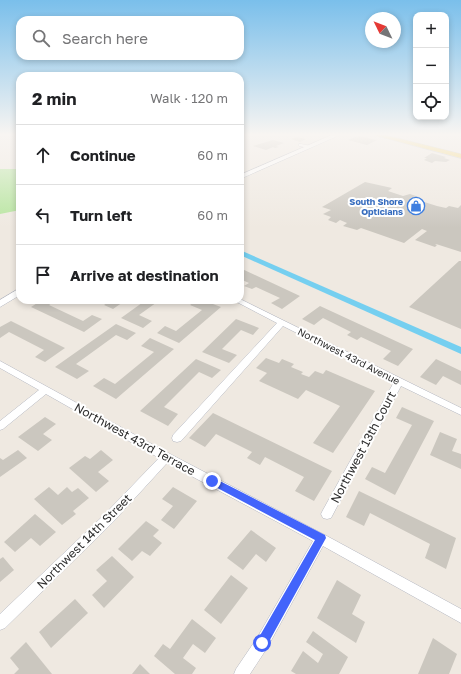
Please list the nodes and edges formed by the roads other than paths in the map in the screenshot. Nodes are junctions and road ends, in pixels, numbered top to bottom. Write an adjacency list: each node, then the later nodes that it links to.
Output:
1 (255, 165): 3 (street)
2 (266, 165): 4 (street)
3 (244, 170)
4 (244, 175)
5 (16, 294): 7 (street)
6 (16, 302): 9 (street)
7 (0, 304)
8 (244, 304): 10 (street, Northwest 43rd Avenue)
9 (0, 312)
10 (282, 323): 12 (street, Northwest 43rd Avenue); 16 (street)
11 (0, 364): 13 (street, Northwest 43rd Terrace)
12 (398, 381): 14 (street, Northwest 43rd Avenue); 18 (street, Northwest 13th Court)
13 (45, 390): 15 (street); 17 (street, Northwest 43rd Terrace)
14 (461, 412)
15 (0, 426)
16 (177, 438)
17 (166, 457): 19 (street, Northwest 43rd Terrace); 21 (street, Northwest 14th Street)
18 (327, 514)
19 (321, 538): 20 (street, Northwest 43rd Terrace); 22 (street)
20 (461, 616)
21 (0, 623)
22 (241, 674)

